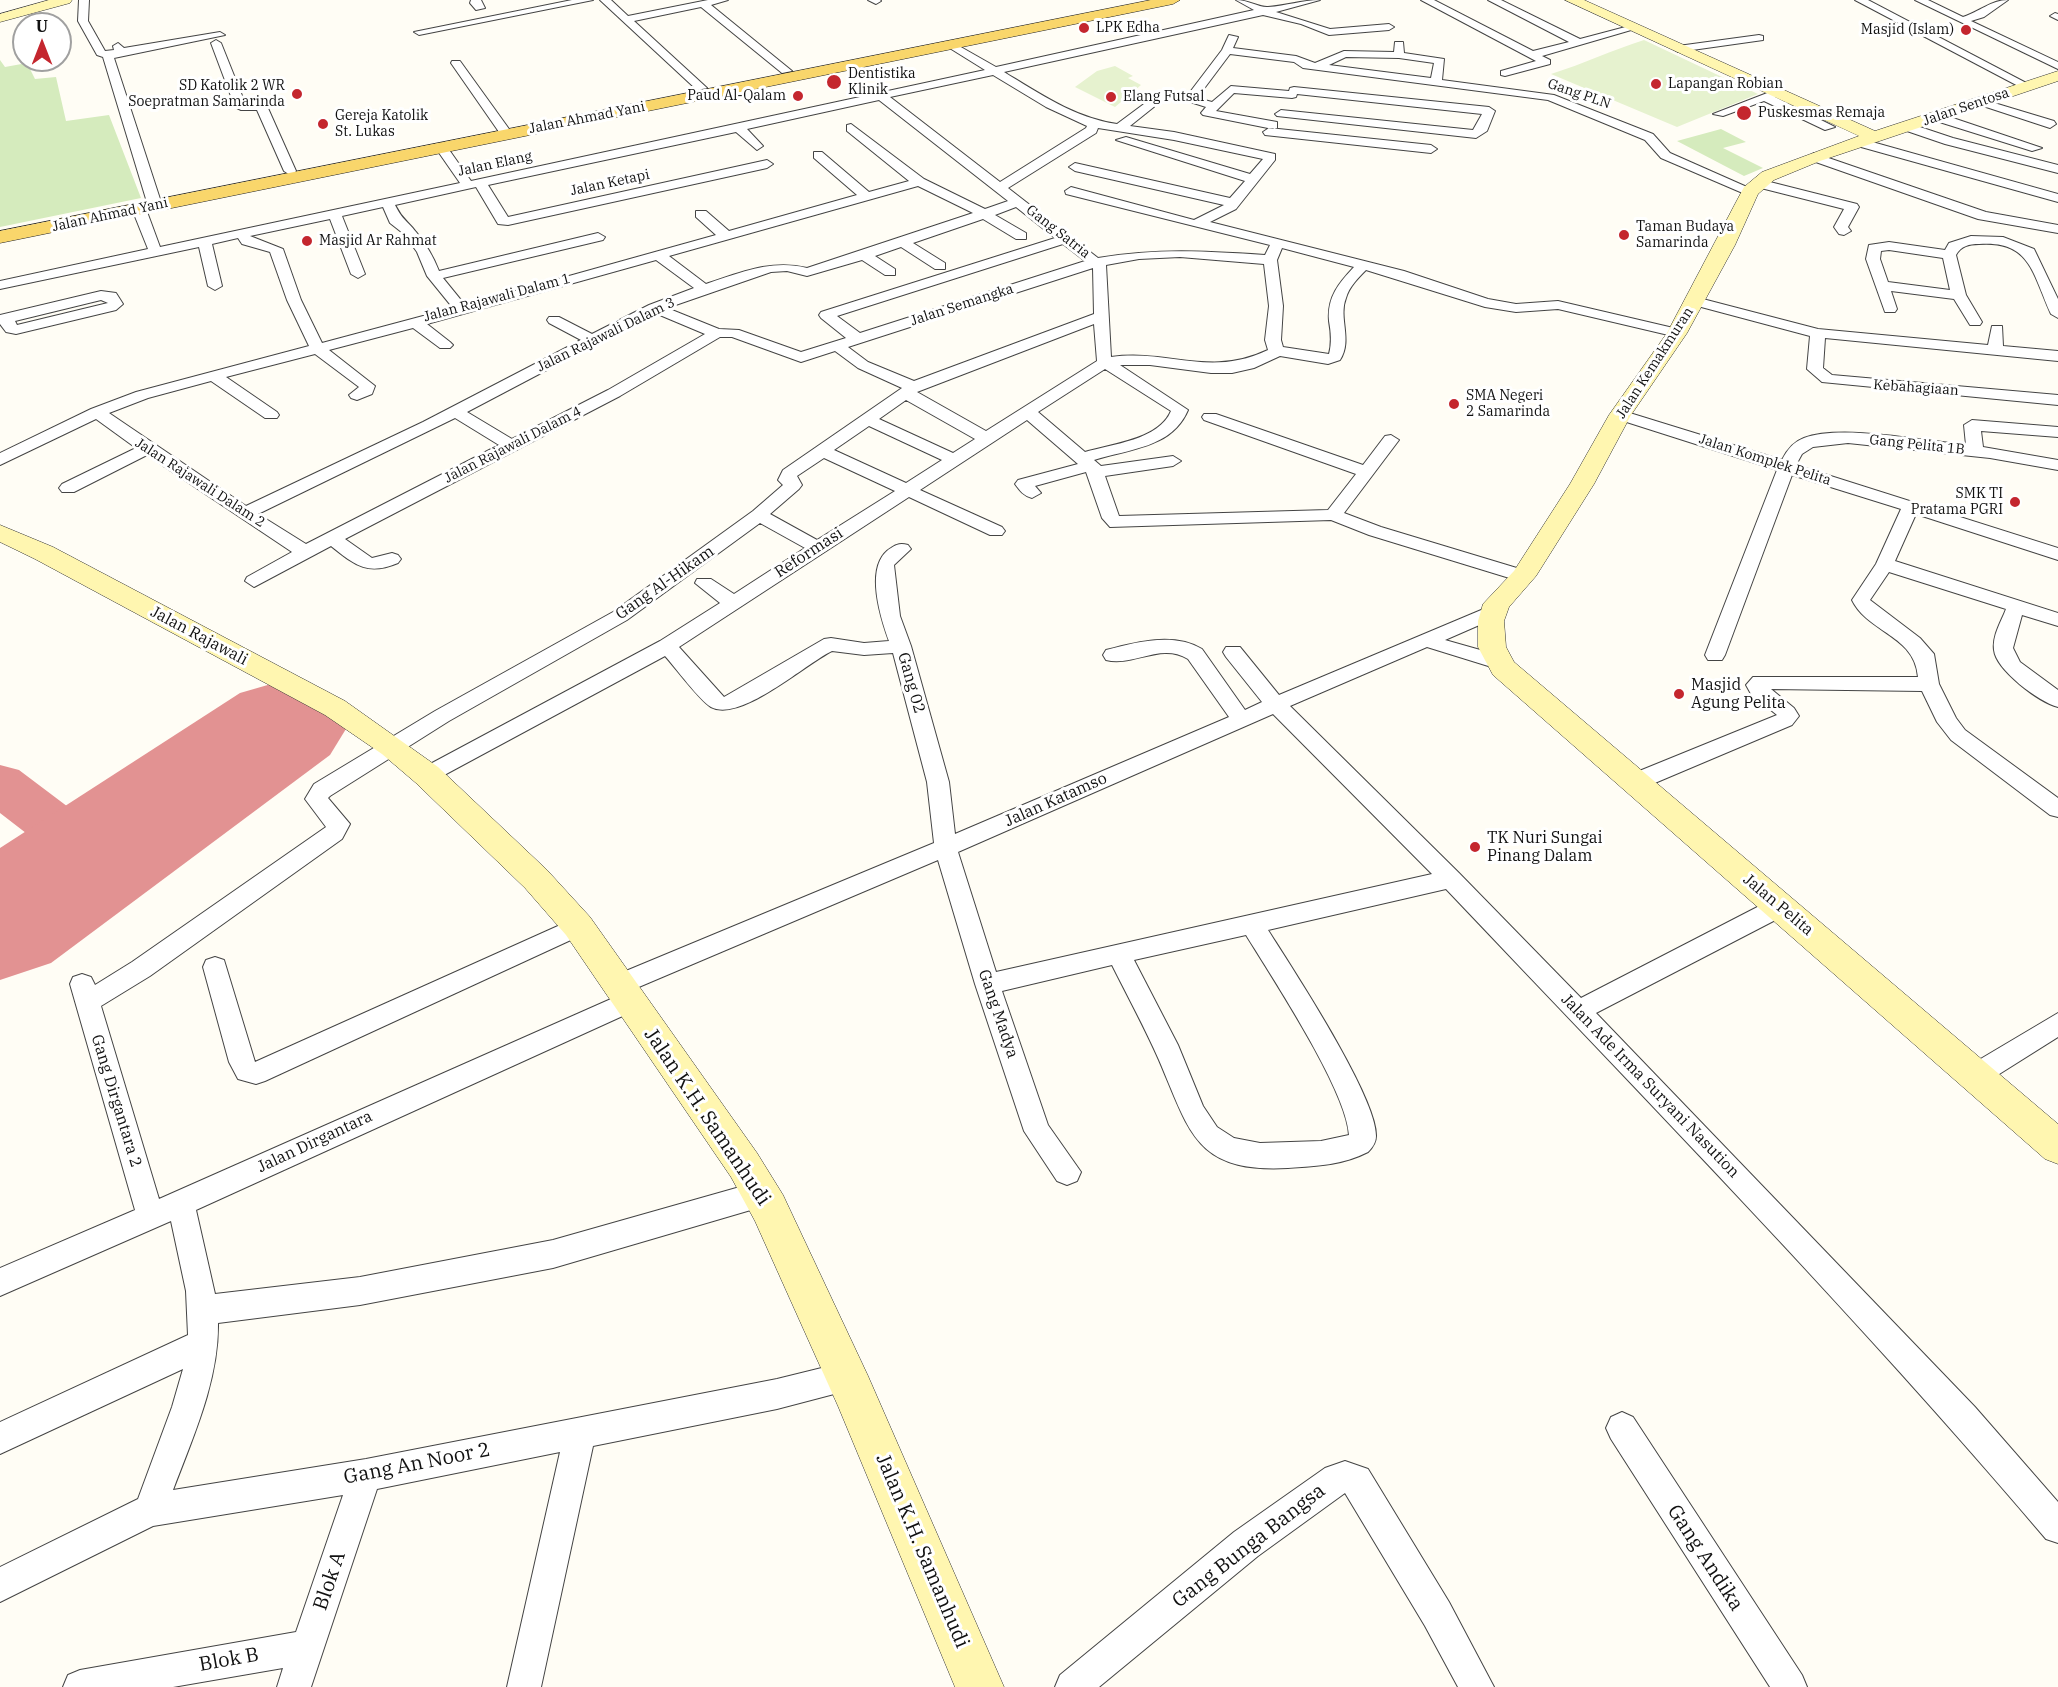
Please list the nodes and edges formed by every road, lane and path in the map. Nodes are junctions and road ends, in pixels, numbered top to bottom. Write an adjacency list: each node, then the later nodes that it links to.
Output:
1 (65, 0): 18 (street)
2 (84, 0): 29 (street)
3 (588, 0): 23 (street)
4 (605, 0): 19 (street)
5 (723, 0): 16 (street)
6 (1148, 0): 31 (main road, Jalan Ahmad Yani)
7 (1173, 0): 26 (main road, Jalan Ahmad Yani)
8 (1241, 0): 17 (street)
9 (1315, 0): 17 (street, Jalan Elang)
10 (1426, 0): 30 (street)
11 (1493, 0): 25 (street)
12 (1572, 0): 22 (street)
13 (1860, 0): 44 (street)
14 (1920, 0): 20 (street)
15 (2002, 0): 20 (street)
16 (703, 4): 19 (street); 36 (street)
17 (1259, 13): 21 (street); 28 (street); 37 (street, Jalan Elang)
18 (0, 18)
19 (627, 19): 42 (street)
20 (1962, 20): 35 (street)
21 (1389, 27)
22 (1633, 28): 25 (street); 27 (street)
23 (419, 32)
24 (1759, 38): 27 (street)
25 (1580, 43): 30 (street)
26 (952, 45): 31 (main road, Jalan Ahmad Yani); 37 (street)
27 (1678, 49): 45 (street)
28 (1227, 50): 33 (street, Gang PLN); 50 (street)
29 (115, 51): 78 (street); 91 (street)
30 (1532, 54): 38 (street)
31 (867, 60): 36 (main road, Jalan Ahmad Yani); 68 (main road, Jalan Ahmad Yani)
32 (456, 63): 63 (street)
33 (1303, 65): 34 (street, Gang PLN); 43 (street)
34 (1318, 66): 40 (street, Gang PLN); 41 (street)
35 (2058, 66)
36 (786, 71): 42 (main road, Jalan Ahmad Yani)
37 (997, 71): 46 (street, Jalan Elang); 59 (street)
38 (1505, 73)
39 (2058, 76): 44 (street, Jalan Sentosa)
40 (1402, 78): 41 (street, Gang PLN); 48 (street)
41 (1437, 82): 83 (street, Gang PLN)
42 (701, 88): 63 (main road, Jalan Ahmad Yani)
43 (1293, 92): 48 (street); 50 (street); 51 (street)
44 (2025, 93): 49 (street, Jalan Sentosa)
45 (1770, 95): 52 (street); 60 (street); 66 (street)
46 (881, 96): 58 (street, Jalan Elang); 82 (street, Gang Satria)
47 (1156, 100): 57 (street)
48 (1394, 100): 56 (street); 56 (street)
49 (1981, 102): 53 (street, Jalan Sentosa); 55 (street)
50 (1215, 106): 64 (street)
51 (1281, 114): 56 (street); 64 (street)
52 (1719, 114)
53 (1937, 117): 61 (street, Jalan Sentosa); 70 (street)
54 (1188, 122): 65 (street)
55 (2049, 124)
56 (1381, 125)
57 (1122, 126): 59 (street); 65 (street)
58 (738, 127): 67 (street); 81 (street, Jalan Elang)
59 (1093, 127): 79 (street); 82 (street)
60 (1829, 127)
61 (1908, 127): 66 (street, Jalan Sentosa); 77 (street)
62 (852, 128): 80 (street)
63 (503, 129): 78 (main road, Jalan Ahmad Yani)
64 (1271, 129): 69 (street); 72 (street)
65 (1174, 136): 72 (street)
66 (1866, 140): 73 (street); 87 (street)
67 (757, 146)
68 (441, 147): 81 (street); 91 (main road, Jalan Ahmad Yani)
69 (1431, 149)
70 (2047, 151)
71 (818, 155): 85 (street)
72 (1266, 155): 74 (street); 79 (street)
73 (1814, 157): 83 (street); 87 (street)
74 (1286, 162)
75 (767, 164): 81 (street, Jalan Ketapi)
76 (1075, 166): 90 (street)
77 (2058, 169)
78 (291, 171): 91 (main road, Jalan Ahmad Yani)
79 (1252, 179): 90 (street)
80 (919, 182): 85 (street, Jalan Rajawali Dalam 1); 93 (street)
81 (474, 184): 88 (street, Jalan Elang)
82 (1000, 187): 89 (street, Gang Satria)
83 (1754, 187): 98 (street, Gang PLN); 128 (street, Jalan Kemakmuran)
84 (1071, 191): 95 (street)
85 (867, 197): 100 (street, Jalan Rajawali Dalam 1)
86 (2058, 198): 87 (street)
87 (1989, 199): 96 (street); 108 (street)
88 (388, 202): 92 (street, Jalan Elang); 122 (street)
89 (1019, 202): 93 (street, Jalan Rajawali Dalam 3); 105 (street, Gang Satria)
90 (1234, 203): 95 (street)
91 (146, 204): 97 (main road, Jalan Ahmad Yani); 103 (main road, Jalan Ahmad Yani); 112 (street)
92 (334, 213): 99 (street, Jalan Elang); 121 (street)
93 (983, 213): 101 (street); 109 (street, Jalan Rajawali Dalam 3)
94 (701, 214): 100 (street)
95 (1195, 223): 102 (street); 110 (street)
96 (2058, 229)
97 (0, 230)
98 (1844, 231)
99 (241, 233): 107 (street, Jalan Elang); 146 (street)
100 (725, 236): 113 (street, Jalan Rajawali Dalam 1)
101 (1021, 236)
102 (1176, 236)
103 (0, 237)
104 (598, 237): 122 (street)
105 (1066, 239): 117 (street, Gang Satria); 144 (street)
106 (1161, 240): 111 (street)
107 (204, 241): 112 (street, Jalan Elang); 125 (street)
108 (1987, 241): 115 (street); 133 (street)
109 (904, 243): 114 (street, Jalan Rajawali Dalam 3); 119 (street)
110 (1277, 243): 116 (street); 118 (street)
111 (1132, 246)
112 (155, 251): 123 (street, Jalan Elang)
113 (644, 254): 126 (street); 131 (street, Jalan Rajawali Dalam 1)
114 (864, 255): 120 (street); 126 (street, Jalan Rajawali Dalam 3)
115 (1949, 255): 124 (street); 127 (street)
116 (1270, 260): 117 (street, Gang Satria); 149 (street)
117 (1097, 262): 134 (street); 144 (street, Jalan Semangka)
118 (1364, 264): 141 (street); 149 (street)
119 (940, 266)
120 (890, 272)
121 (358, 274)
122 (434, 276): 131 (street)
123 (0, 285)
124 (1881, 285): 127 (street); 130 (street)
125 (215, 286)
126 (704, 289): 129 (street, Jalan Rajawali Dalam 3)
127 (1959, 295): 138 (street)
128 (1695, 301): 141 (street, Jalan Kemakmuran); 142 (street)
129 (654, 308): 140 (street, Jalan Semangka); 143 (street, Jalan Rajawali Dalam 3)
130 (1890, 309)
131 (462, 310): 137 (street, Jalan Rajawali Dalam 1)
132 (62, 312): 135 (street)
133 (2058, 314)
134 (1101, 316): 151 (street); 153 (street, Gang Al-Hikam)
135 (3, 320)
136 (554, 320): 143 (street)
137 (414, 321): 145 (street); 146 (street, Jalan Rajawali Dalam 1)
138 (1975, 322)
139 (1996, 329): 148 (street)
140 (717, 333): 147 (street, Jalan Semangka); 166 (street, Jalan Rajawali Dalam 4)
141 (1677, 333): 160 (street, Jalan Kemakmuran)
142 (1818, 333): 148 (street); 155 (street, Kebahagiaan)
143 (592, 340): 156 (street, Jalan Rajawali Dalam 3)
144 (859, 340): 147 (street, Jalan Semangka)
145 (445, 345)
146 (316, 348): 152 (street, Jalan Rajawali Dalam 1); 154 (street)
147 (833, 348): 153 (street)
148 (1995, 350): 150 (street)
149 (1277, 352): 151 (street)
150 (2058, 356)
151 (1105, 362): 157 (street, Reformasi); 173 (street)
152 (212, 375): 158 (street, Jalan Rajawali Dalam 1); 159 (street)
153 (910, 390): 162 (street, Gang Al-Hikam); 164 (street)
154 (357, 395)
155 (2058, 400)
156 (455, 411): 166 (street); 181 (street, Jalan Rajawali Dalam 3)
157 (1027, 411): 164 (street, Reformasi); 173 (street)
158 (97, 412): 167 (street, Jalan Rajawali Dalam 2); 171 (street, Jalan Rajawali Dalam 1)
159 (271, 415)
160 (1620, 416): 175 (street, Jalan Komplek Pelita); 193 (street, Jalan Kemakmuran)
161 (1210, 417): 176 (street)
162 (869, 420): 168 (street, Gang Al-Hikam); 170 (street)
163 (2058, 432): 169 (street)
164 (986, 438): 170 (street, Reformasi)
165 (1391, 440): 176 (street)
166 (512, 446): 186 (street, Jalan Rajawali Dalam 4)
167 (147, 449): 177 (street); 181 (street, Jalan Rajawali Dalam 2)
168 (823, 451): 178 (street); 182 (street, Gang Al-Hikam)
169 (1975, 452): 174 (street, Gang Pelita 1B); 175 (street, Gang Pelita 1B)
170 (953, 459): 178 (street, Reformasi)
171 (0, 460)
172 (1173, 461): 173 (street)
173 (1091, 465): 179 (street); 183 (street)
174 (2058, 465)
175 (1787, 466): 180 (street, Jalan Komplek Pelita); 205 (street, Gang Pelita 1B)
176 (1365, 471): 183 (street)
177 (68, 488)
178 (907, 489): 184 (street); 187 (street, Reformasi)
179 (1032, 493)
180 (1910, 508): 190 (street, Jalan Komplek Pelita); 192 (street)
181 (246, 513): 189 (street, Jalan Rajawali Dalam 2)
182 (759, 515): 187 (street); 212 (street, Gang Al-Hikam)
183 (1333, 515): 193 (street)
184 (996, 531)
185 (0, 533): 212 (street, Jalan Rajawali)
186 (333, 538): 189 (street, Jalan Rajawali Dalam 4); 191 (street)
187 (817, 548): 196 (street, Reformasi)
188 (902, 549): 202 (street)
189 (305, 552): 194 (street, Jalan Rajawali Dalam 4)
190 (2058, 554)
191 (392, 559)
192 (1885, 564): 197 (street); 207 (street)
193 (1522, 576): 198 (street, Jalan Kemakmuran)
194 (254, 581)
195 (704, 583): 196 (street)
196 (734, 603): 201 (street, Reformasi)
197 (2016, 607): 199 (street); 208 (street)
198 (1493, 612): 200 (street, Jalan Katamso); 206 (street)
199 (2058, 620)
200 (1427, 640): 206 (street); 210 (street, Jalan Katamso)
201 (668, 646): 202 (street, Gang 02); 213 (street, Reformasi)
202 (901, 646): 216 (street, Gang 02)
203 (1233, 652): 210 (street, Jalan Ade Irma Suryani Nasution)
204 (1113, 655): 211 (street)
205 (1715, 655)
206 (1498, 662): 214 (street, Jalan Pelita)
207 (1929, 684): 214 (street); 215 (street)
208 (2049, 690): 209 (street)
209 (2058, 700)
210 (1275, 705): 211 (street, Jalan Katamso); 217 (street, Jalan Ade Irma Suryani Nasution)
211 (1241, 719): 216 (street, Jalan Katamso)
212 (392, 747): 213 (street, Jalan K.H. Samanhudi); 224 (street, Gang Al-Hikam)
213 (427, 775): 220 (street, Jalan K.H. Samanhudi)
214 (1635, 782): 218 (street, Jalan Pelita)
215 (2058, 809)
216 (946, 849): 223 (street, Gang Madya); 225 (street, Jalan Katamso)
217 (1451, 879): 219 (street); 226 (street, Jalan Ade Irma Suryani Nasution)
218 (1779, 907): 226 (street); 228 (street, Jalan Pelita)
219 (1251, 923): 221 (street); 221 (street)
220 (578, 926): 222 (street); 225 (street, Jalan K.H. Samanhudi)
221 (1118, 953): 223 (street)
222 (215, 967)
223 (987, 984): 230 (street, Gang Madya)
224 (84, 993): 233 (street, Gang Dirgantara 2)
225 (623, 993): 231 (street, Jalan K.H. Samanhudi); 232 (street, Jalan Dirgantara)
226 (1578, 1011): 243 (street, Jalan Ade Irma Suryani Nasution)
227 (2058, 1024): 228 (street)
228 (1976, 1075): 229 (street, Jalan Pelita)
229 (2058, 1147)
230 (1067, 1172)
231 (760, 1194): 235 (street); 237 (street, Jalan K.H. Samanhudi)
232 (181, 1204): 233 (street, Jalan Dirgantara); 235 (street)
233 (151, 1218): 234 (street, Jalan Dirgantara)
234 (0, 1282)
235 (202, 1310): 236 (street)
236 (202, 1344): 240 (street); 242 (street)
237 (846, 1377): 239 (street, Gang An Noor 2); 250 (street, Jalan K.H. Samanhudi)
238 (1622, 1428): 252 (street, Gang Andika)
239 (580, 1433): 241 (street, Gang An Noor 2); 249 (street)
240 (0, 1438)
241 (366, 1475): 242 (street, Gang An Noor 2); 245 (street, Blok A)
242 (150, 1510): 244 (street, Gang An Noor 2)
243 (2058, 1527)
244 (0, 1585)
245 (308, 1648): 247 (street, Blok B); 248 (street, Blok A)
246 (1473, 1686): 251 (street, Gang Bunga Bangsa)
247 (80, 1687)
248 (294, 1687)
249 (524, 1687)
250 (980, 1687)
251 (1072, 1687)
252 (1790, 1687)

